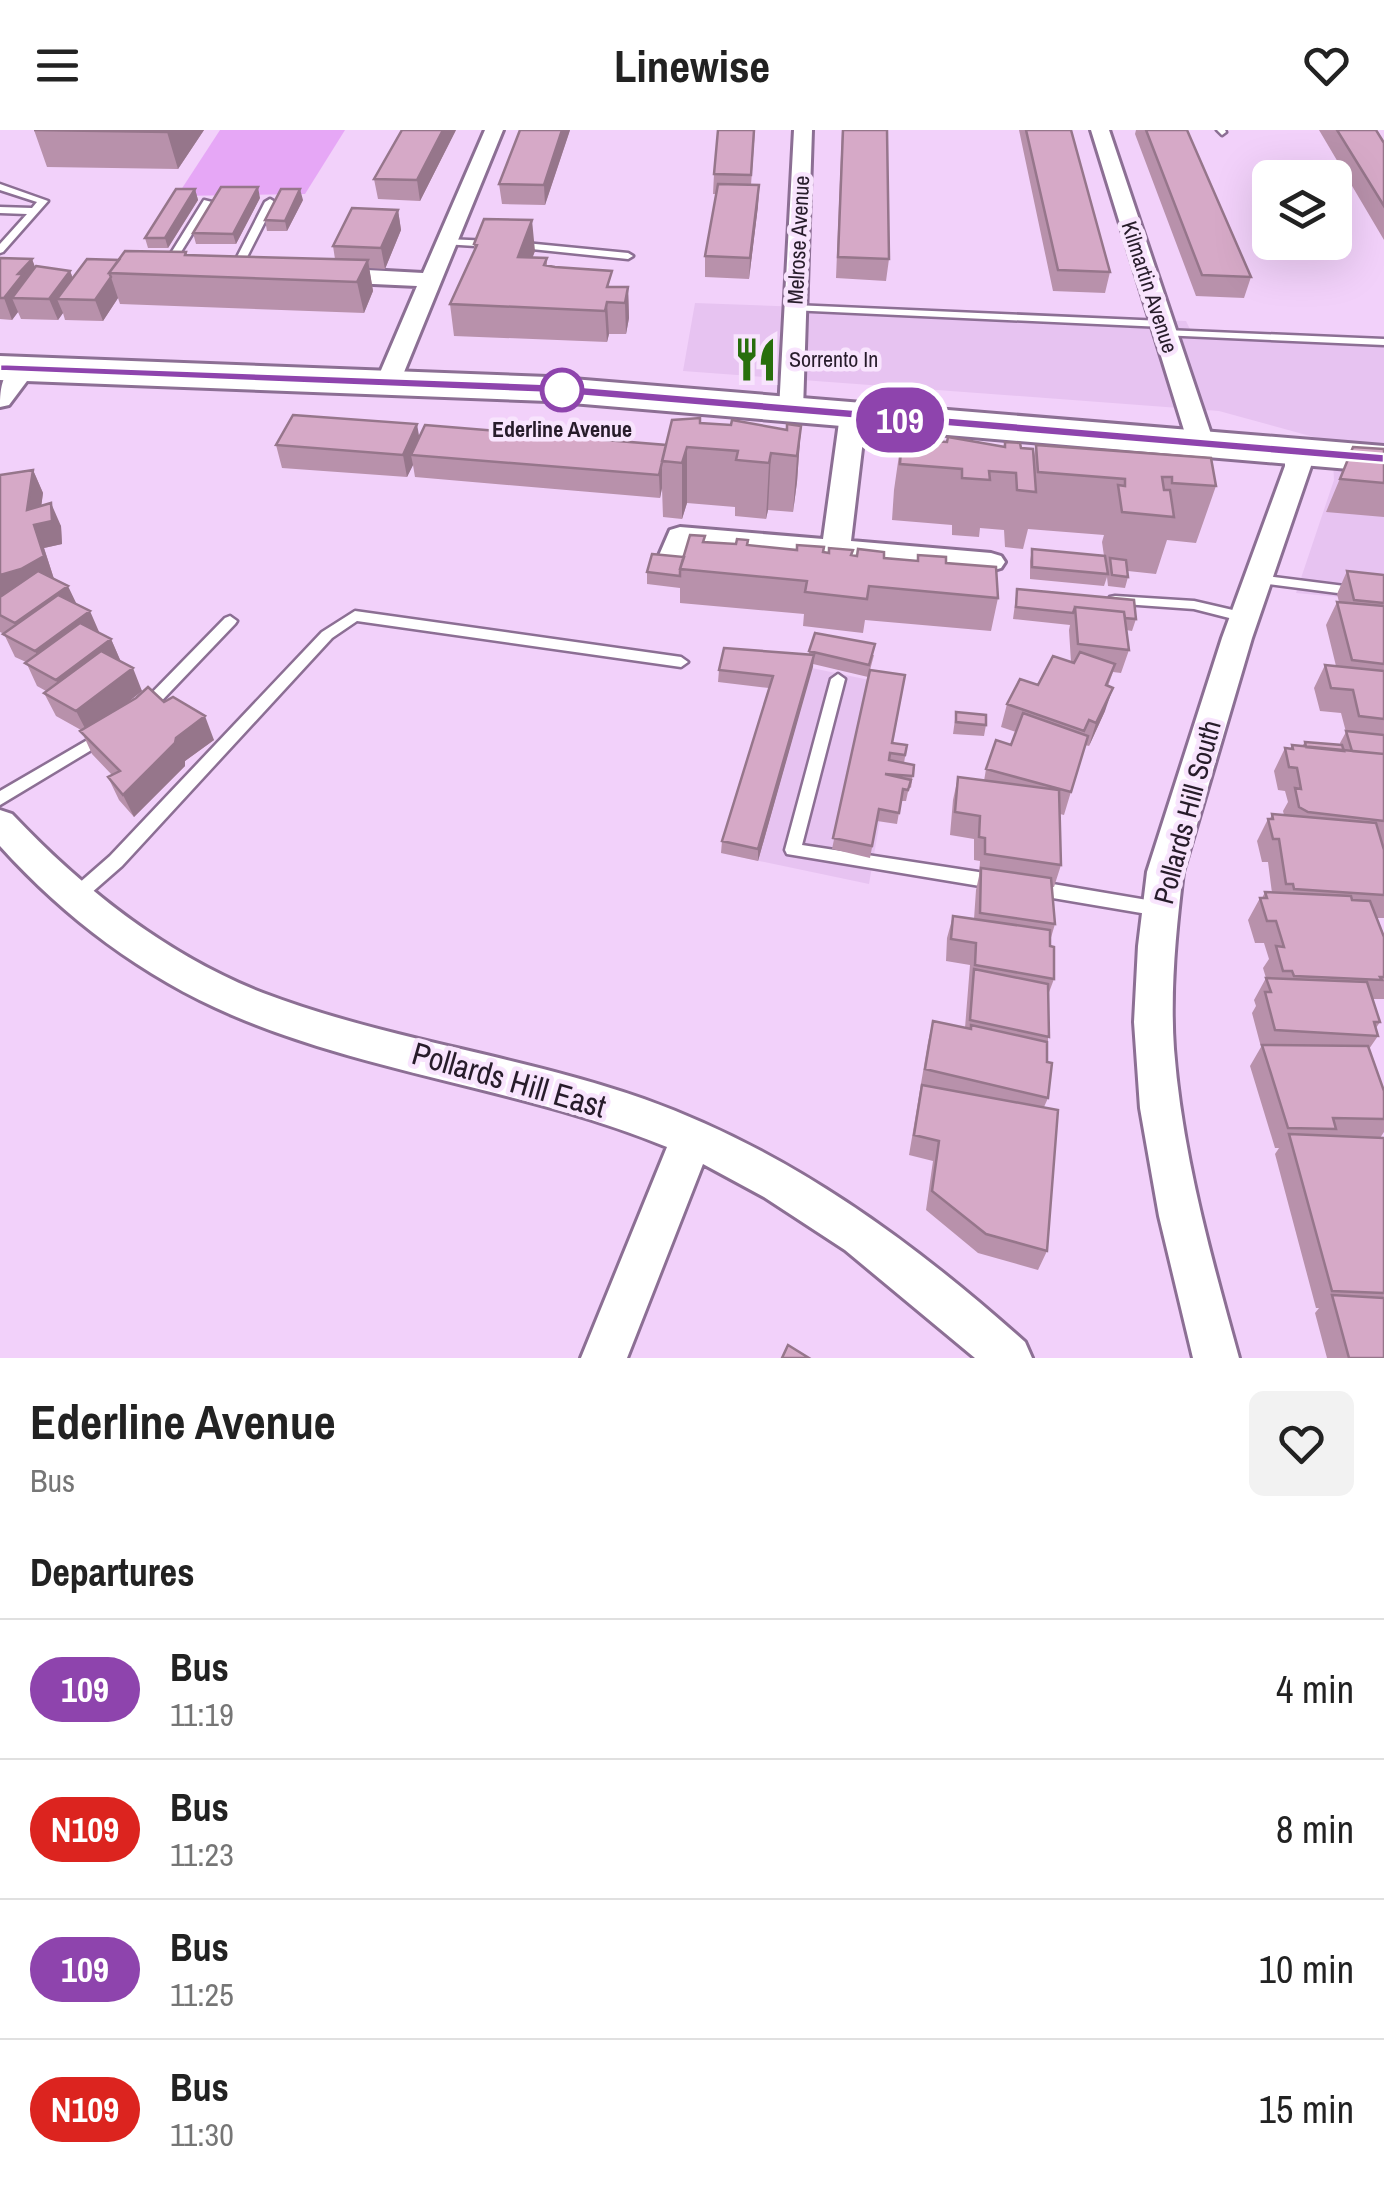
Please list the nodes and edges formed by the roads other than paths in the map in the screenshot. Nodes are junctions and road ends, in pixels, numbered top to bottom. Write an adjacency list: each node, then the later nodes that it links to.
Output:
1 (494, 130): 9 (street)
2 (803, 130): 16 (street, Melrose Avenue)
3 (1100, 130): 17 (street, Kilmartin Avenue)
4 (0, 187): 8 (lane)
5 (207, 202): 12 (lane)
6 (270, 202): 13 (lane)
7 (0, 210): 8 (lane)
8 (34, 211): 10 (lane)
9 (446, 242): 11 (lane); 15 (street)
10 (0, 250)
11 (628, 256)
12 (162, 258): 13 (street)
13 (234, 258)
14 (309, 272): 15 (street)
15 (430, 280): 20 (street)
16 (794, 308): 17 (lane); 22 (street, Melrose Avenue)
17 (1164, 329): 18 (lane); 24 (street, Kilmartin Avenue)
18 (1384, 342)
19 (12, 368): 20 (highway); 21 (street)
20 (388, 382): 22 (highway)
21 (0, 400)
22 (790, 410): 23 (highway)
23 (853, 415): 24 (highway); 27 (street)
24 (1201, 444): 25 (highway)
25 (1298, 452): 26 (highway); 30 (street, Pollards Hill South)
26 (1384, 459)
27 (836, 548): 28 (street); 29 (street)
28 (671, 560)
29 (991, 562)
30 (1258, 580): 31 (lane); 33 (street, Pollards Hill South)
31 (1384, 596)
32 (1104, 599): 33 (lane)
33 (1245, 617): 44 (street, Pollards Hill South)
34 (230, 621): 37 (lane)
35 (681, 662): 43 (lane)
36 (838, 679): 41 (lane)
37 (126, 722)
38 (111, 731): 39 (lane)
39 (0, 799)
40 (0, 823): 43 (street, Pollards Hill East)
41 (1007, 884)
42 (1026, 887): 44 (lane)
43 (76, 896): 45 (street, Pollards Hill East)
44 (1160, 909): 48 (street, Pollards Hill South)
45 (692, 1138): 46 (street); 47 (street, Pollards Hill East)
46 (604, 1358)
47 (1008, 1358)
48 (1216, 1358)

